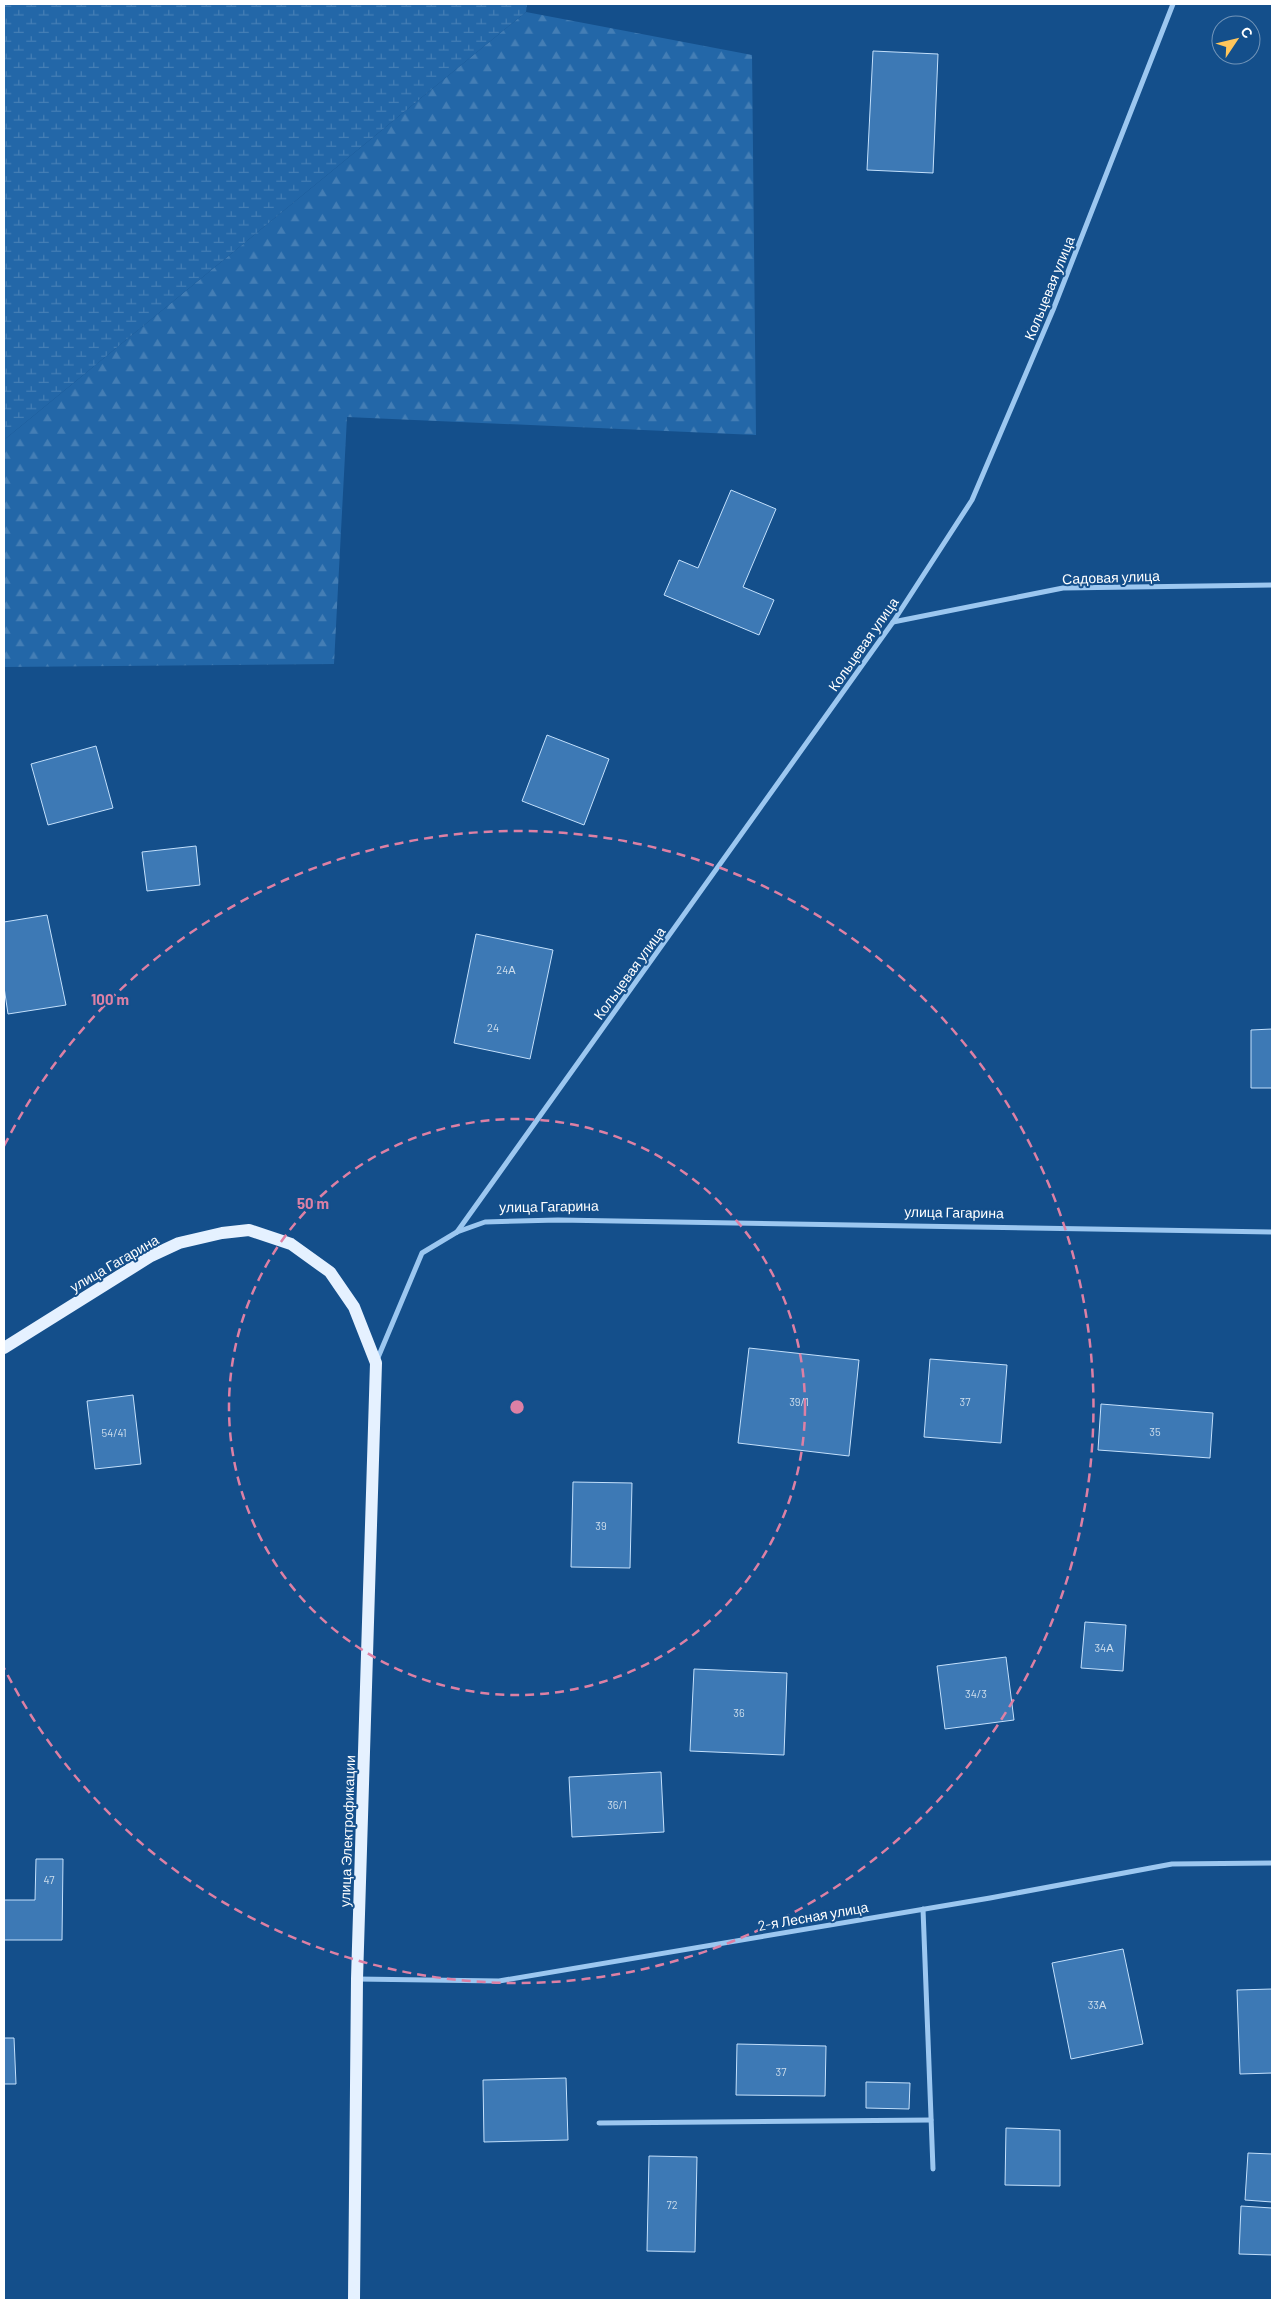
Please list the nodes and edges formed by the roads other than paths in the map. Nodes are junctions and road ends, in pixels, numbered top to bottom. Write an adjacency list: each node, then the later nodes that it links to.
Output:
1 (1173, 4): 3 (street, Кольцевая улица)
2 (1272, 585): 3 (street, Садовая улица)
3 (893, 622): 4 (street, Кольцевая улица)
4 (457, 1232): 5 (street, улица Гагарина); 7 (street, улица Гагарина)
5 (1272, 1232)
6 (4, 1348): 7 (main road, улица Гагарина)
7 (376, 1362): 10 (main road, улица Электрофикации)
8 (1272, 1863): 9 (street, 2-я Лесная улица)
9 (923, 1909): 10 (street, 2-я Лесная улица); 11 (street)
10 (357, 1979): 14 (main road, улица Электрофикации)
11 (931, 2120): 12 (street); 13 (street)
12 (599, 2123)
13 (933, 2169)
14 (354, 2300)

